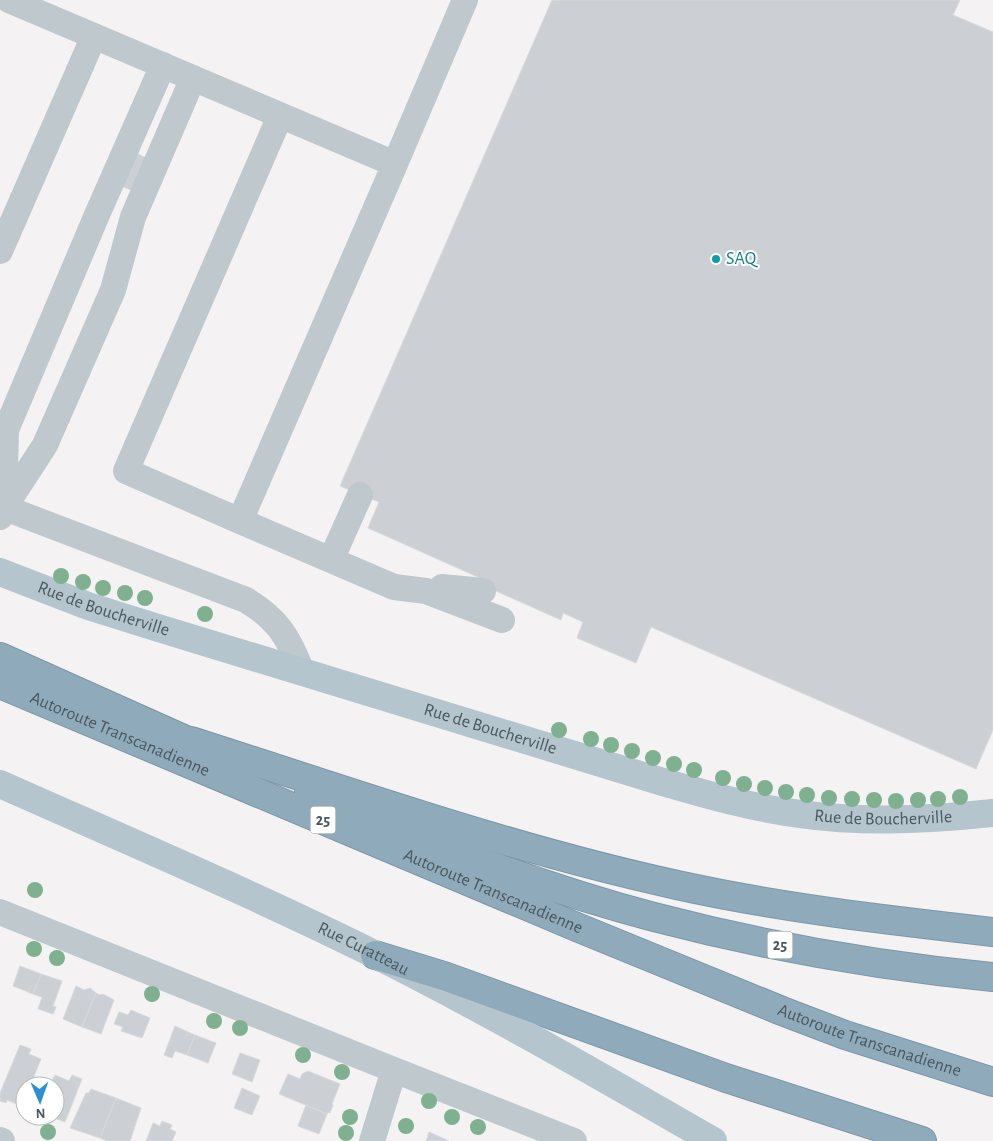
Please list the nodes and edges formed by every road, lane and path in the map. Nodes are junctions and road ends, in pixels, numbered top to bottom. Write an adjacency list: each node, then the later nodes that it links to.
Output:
1 (9, 0): 3 (street)
2 (465, 0): 7 (street)
3 (94, 36): 4 (street); 8 (street)
4 (163, 65): 5 (street); 10 (street)
5 (193, 78): 6 (street); 10 (street)
6 (280, 116): 7 (street); 11 (street)
7 (395, 164): 11 (street)
8 (0, 251)
9 (360, 495): 12 (street)
10 (1, 510): 18 (street)
11 (240, 521): 12 (street)
12 (331, 560): 14 (street)
13 (2, 568): 18 (main road, Rue de Boucherville)
14 (426, 591): 15 (street); 16 (street)
15 (483, 591)
16 (502, 620)
17 (0, 657): 20 (highway, Autoroute Transcanadienne / 25)
18 (302, 672): 22 (main road, Rue de Boucherville)
19 (0, 684): 28 (highway, Autoroute Transcanadienne / 25)
20 (175, 736): 24 (highway); 26 (highway, Autoroute Transcanadienne / 25)
21 (0, 784): 25 (main road, Rue Curatteau)
22 (993, 813)
23 (0, 912): 27 (street)
24 (993, 932)
25 (375, 955): 31 (main road, Rue Curatteau); 32 (highway)
26 (993, 977)
27 (394, 1070): 29 (street); 30 (street)
28 (993, 1082)
29 (372, 1141)
30 (574, 1141)
31 (713, 1141)
32 (922, 1141)

